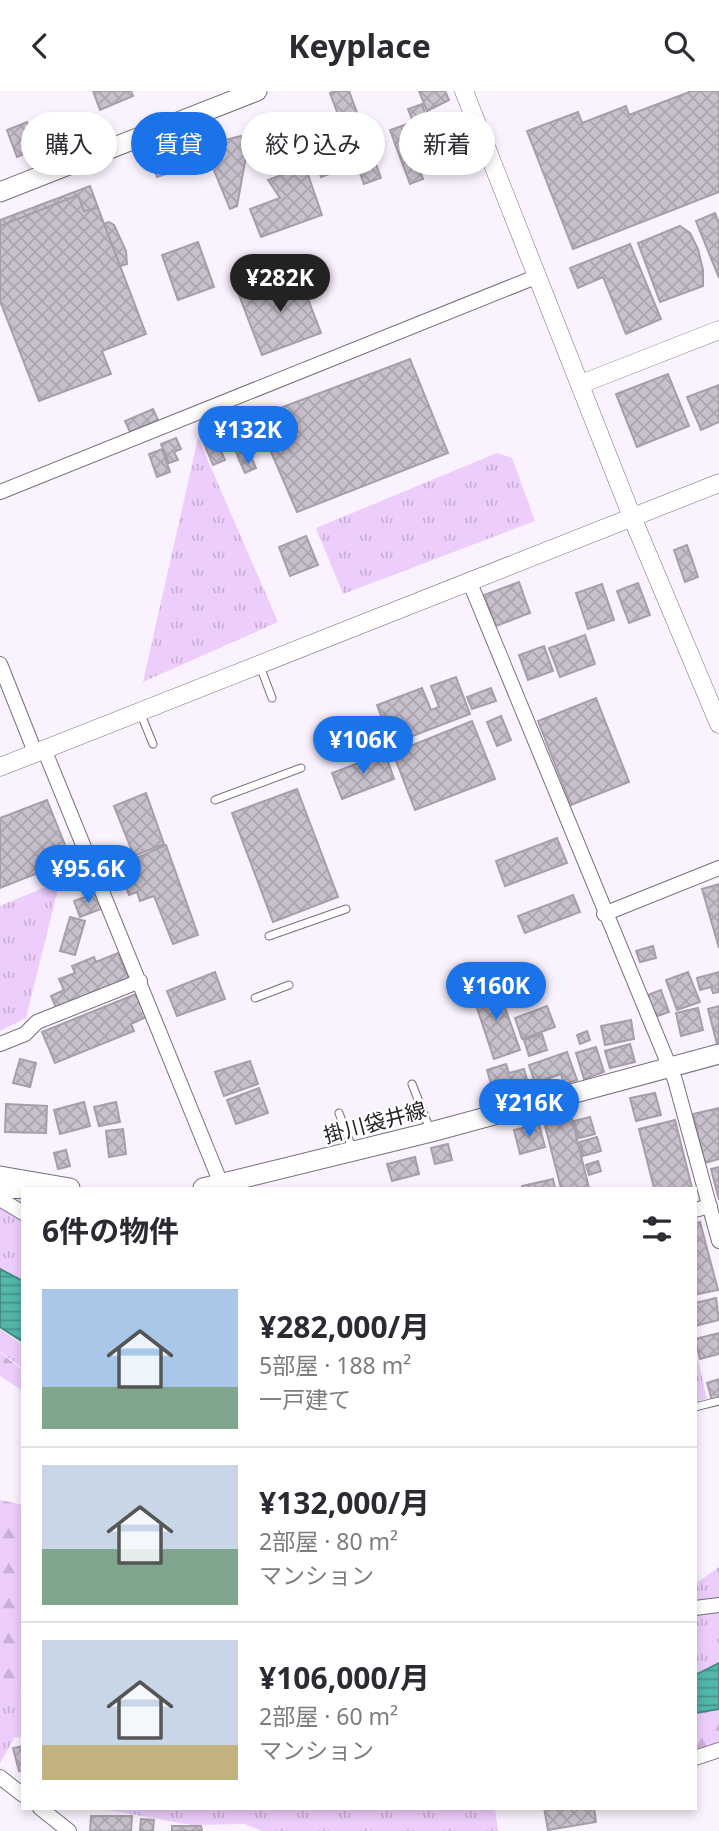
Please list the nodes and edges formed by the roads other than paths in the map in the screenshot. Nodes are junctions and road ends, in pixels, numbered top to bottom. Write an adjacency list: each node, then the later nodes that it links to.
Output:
1 (257, 91): 3 (main road)
2 (464, 91): 4 (street)
3 (0, 192)
4 (538, 276): 6 (street); 8 (street)
5 (719, 330): 6 (street)
6 (582, 384): 9 (street)
7 (719, 484): 9 (street)
8 (0, 492)
9 (632, 517): 10 (street); 15 (street)
10 (470, 583): 12 (street); 23 (street)
11 (0, 664): 17 (street)
12 (259, 665): 13 (lane); 14 (street)
13 (272, 698)
14 (140, 712): 16 (lane); 17 (street)
15 (719, 724)
16 (153, 744)
17 (40, 751): 18 (street); 25 (street)
18 (0, 767)
19 (301, 768): 20 (lane)
20 (215, 800)
21 (719, 868): 23 (street)
22 (346, 909): 24 (lane)
23 (604, 915): 30 (street)
24 (269, 936)
25 (141, 981): 28 (street); 37 (street)
26 (289, 985): 27 (lane)
27 (255, 998)
28 (0, 1044)
29 (719, 1054): 30 (main road, 掛川袋井線)
30 (668, 1070): 33 (main road, 掛川袋井線); 41 (street)
31 (412, 1084): 33 (lane)
32 (339, 1112): 34 (lane)
33 (431, 1132): 34 (main road, 掛川袋井線)
34 (353, 1152): 37 (main road, 掛川袋井線)
35 (0, 1176): 36 (main road)
36 (64, 1187)
37 (213, 1187)
38 (0, 1191): 39 (street)
39 (21, 1191)
40 (0, 1199): 43 (street)
41 (710, 1206): 42 (street); 44 (street)
42 (697, 1209)
43 (21, 1212)
44 (718, 1232)
45 (719, 1401): 46 (lane)
46 (697, 1406)
47 (719, 1605): 48 (street)
48 (697, 1608)
49 (719, 1750): 50 (street)
50 (697, 1757)
51 (0, 1777): 52 (street)
52 (21, 1793)
53 (43, 1810): 54 (street)
54 (69, 1831)

